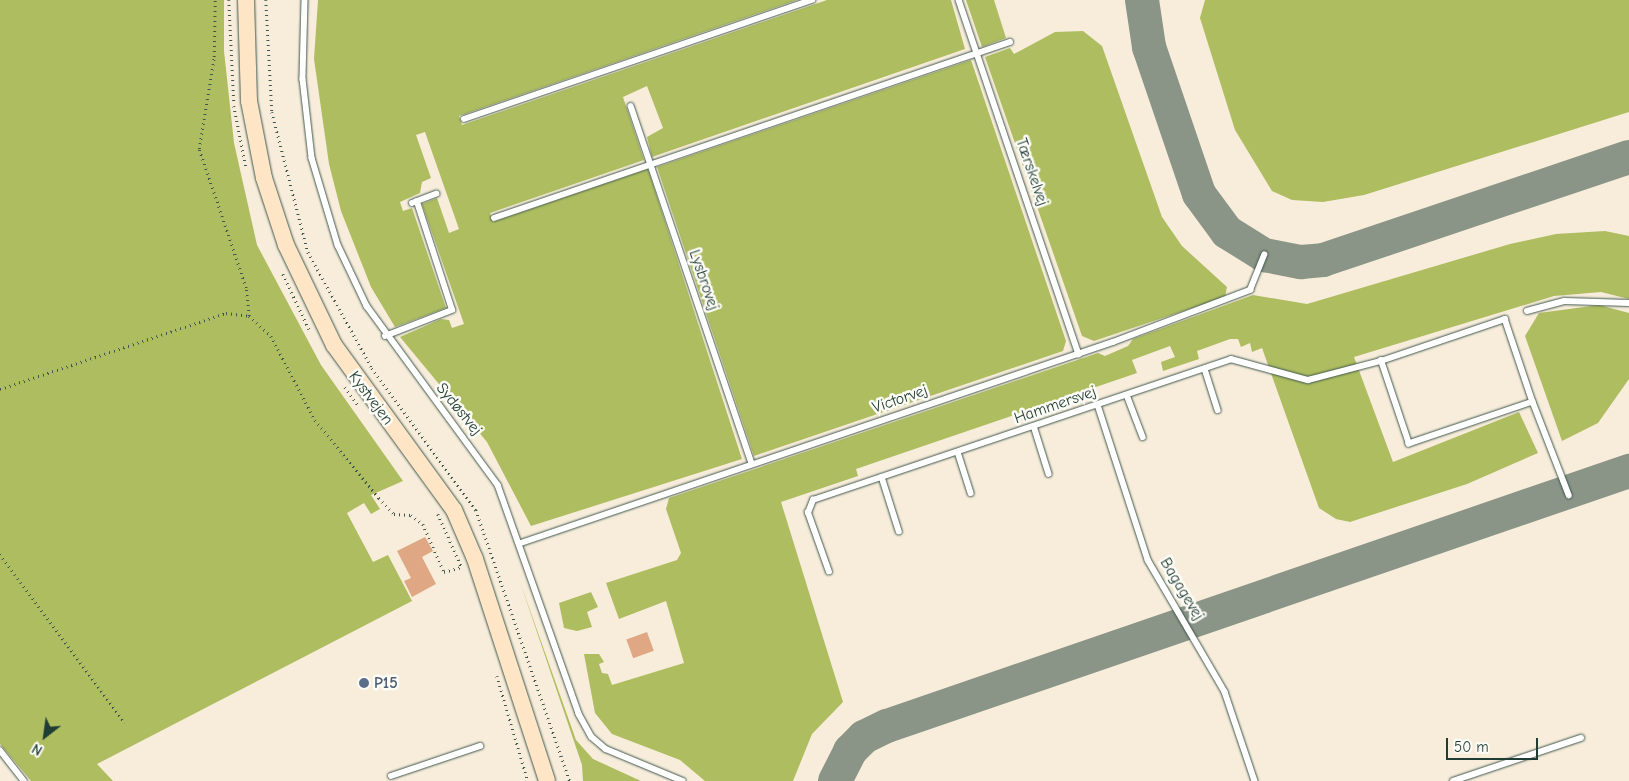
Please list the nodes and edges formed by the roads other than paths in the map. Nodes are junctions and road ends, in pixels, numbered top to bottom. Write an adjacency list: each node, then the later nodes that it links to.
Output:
1 (246, 0): 39 (street, Kystvejen)
2 (305, 0): 15 (lane, Sydøstvej)
3 (812, 0): 8 (lane)
4 (958, 0): 6 (lane, Tærskelvej)
5 (1010, 42): 6 (lane)
6 (976, 52): 9 (lane); 16 (lane, Tærskelvej)
7 (631, 106): 9 (lane, Lysbrovej)
8 (464, 119)
9 (651, 164): 11 (lane); 26 (lane, Lysbrovej)
10 (436, 194): 15 (lane)
11 (494, 218)
12 (1264, 255): 16 (lane, Victorvej)
13 (1629, 303): 14 (lane)
14 (1527, 311)
15 (385, 336): 32 (lane, Sydøstvej)
16 (1079, 354): 26 (lane, Victorvej)
17 (1381, 361): 18 (lane, Hammersvej); 20 (lane, Hammersvej); 20 (lane)
18 (1205, 369): 19 (lane, Hammersvej); 22 (lane)
19 (1127, 395): 21 (lane, Hammersvej); 24 (lane)
20 (1533, 402): 30 (lane)
21 (1098, 405): 23 (lane, Hammersvej); 41 (lane, Bagagevej)
22 (1218, 410)
23 (1034, 426): 25 (lane, Hammersvej); 27 (lane)
24 (1143, 437)
25 (958, 452): 28 (lane, Hammersvej); 29 (lane)
26 (752, 463): 32 (lane, Victorvej)
27 (1049, 474)
28 (882, 477): 31 (lane); 33 (lane, Hammersvej)
29 (971, 493)
30 (1569, 495)
31 (899, 531)
32 (521, 543): 40 (lane, Sydøstvej)
33 (829, 572)
34 (1581, 738): 42 (lane)
35 (480, 746): 37 (lane)
36 (0, 750): 38 (lane)
37 (391, 776)
38 (24, 781)
39 (547, 781)
40 (683, 781)
41 (1255, 781)
42 (1453, 781)

